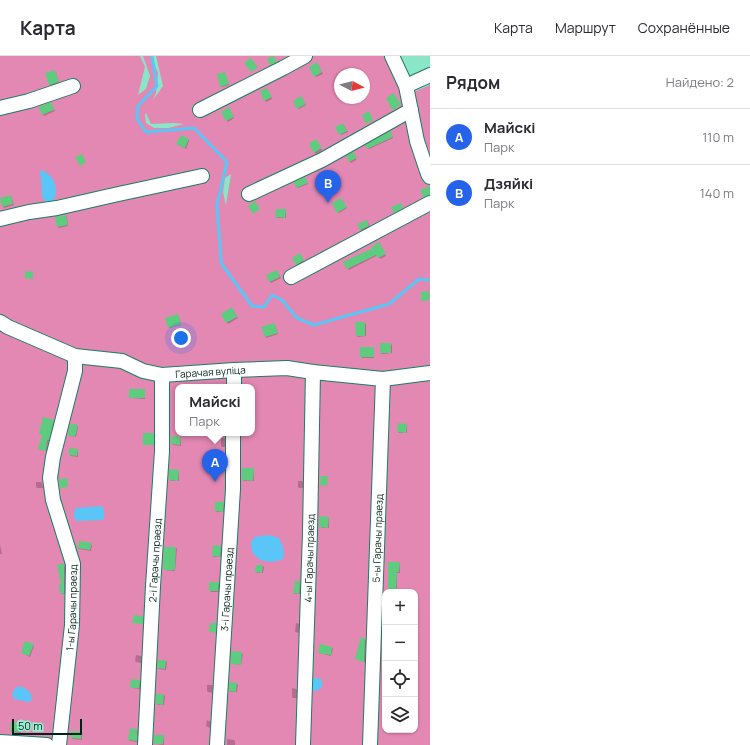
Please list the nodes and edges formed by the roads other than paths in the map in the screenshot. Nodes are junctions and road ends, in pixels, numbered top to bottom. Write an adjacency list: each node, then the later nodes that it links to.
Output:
1 (305, 56): 7 (street)
2 (392, 56): 5 (street)
3 (430, 75): 5 (street)
4 (73, 86): 6 (street)
5 (406, 86): 8 (street)
6 (0, 108)
7 (200, 110)
8 (411, 110): 9 (street); 12 (street)
9 (424, 141): 11 (street)
10 (202, 176): 14 (street)
11 (430, 177)
12 (249, 194)
13 (430, 203): 15 (street)
14 (0, 219)
15 (291, 277)
16 (0, 322): 17 (street, Гарачая вуліца)
17 (75, 356): 21 (street, Гарачая вуліца); 27 (street, 1-ы Гарачы праезд)
18 (234, 370): 19 (street, Гарачая вуліца); 21 (street, Гарачая вуліца); 23 (street)
19 (313, 372): 22 (street, Гарачая вуліца); 30 (street, 4-ы Гарачы праезд)
20 (430, 373): 22 (street, Гарачая вуліца)
21 (162, 375): 28 (street, 2-і Гарачы праезд)
22 (383, 379): 31 (street, 5-ы Гарачы праезд)
23 (234, 384)
24 (233, 436): 29 (street, 3-і Гарачы праезд)
25 (0, 742): 26 (street)
26 (46, 745)
27 (59, 745)
28 (145, 745)
29 (217, 745)
30 (303, 745)
31 (370, 745)

